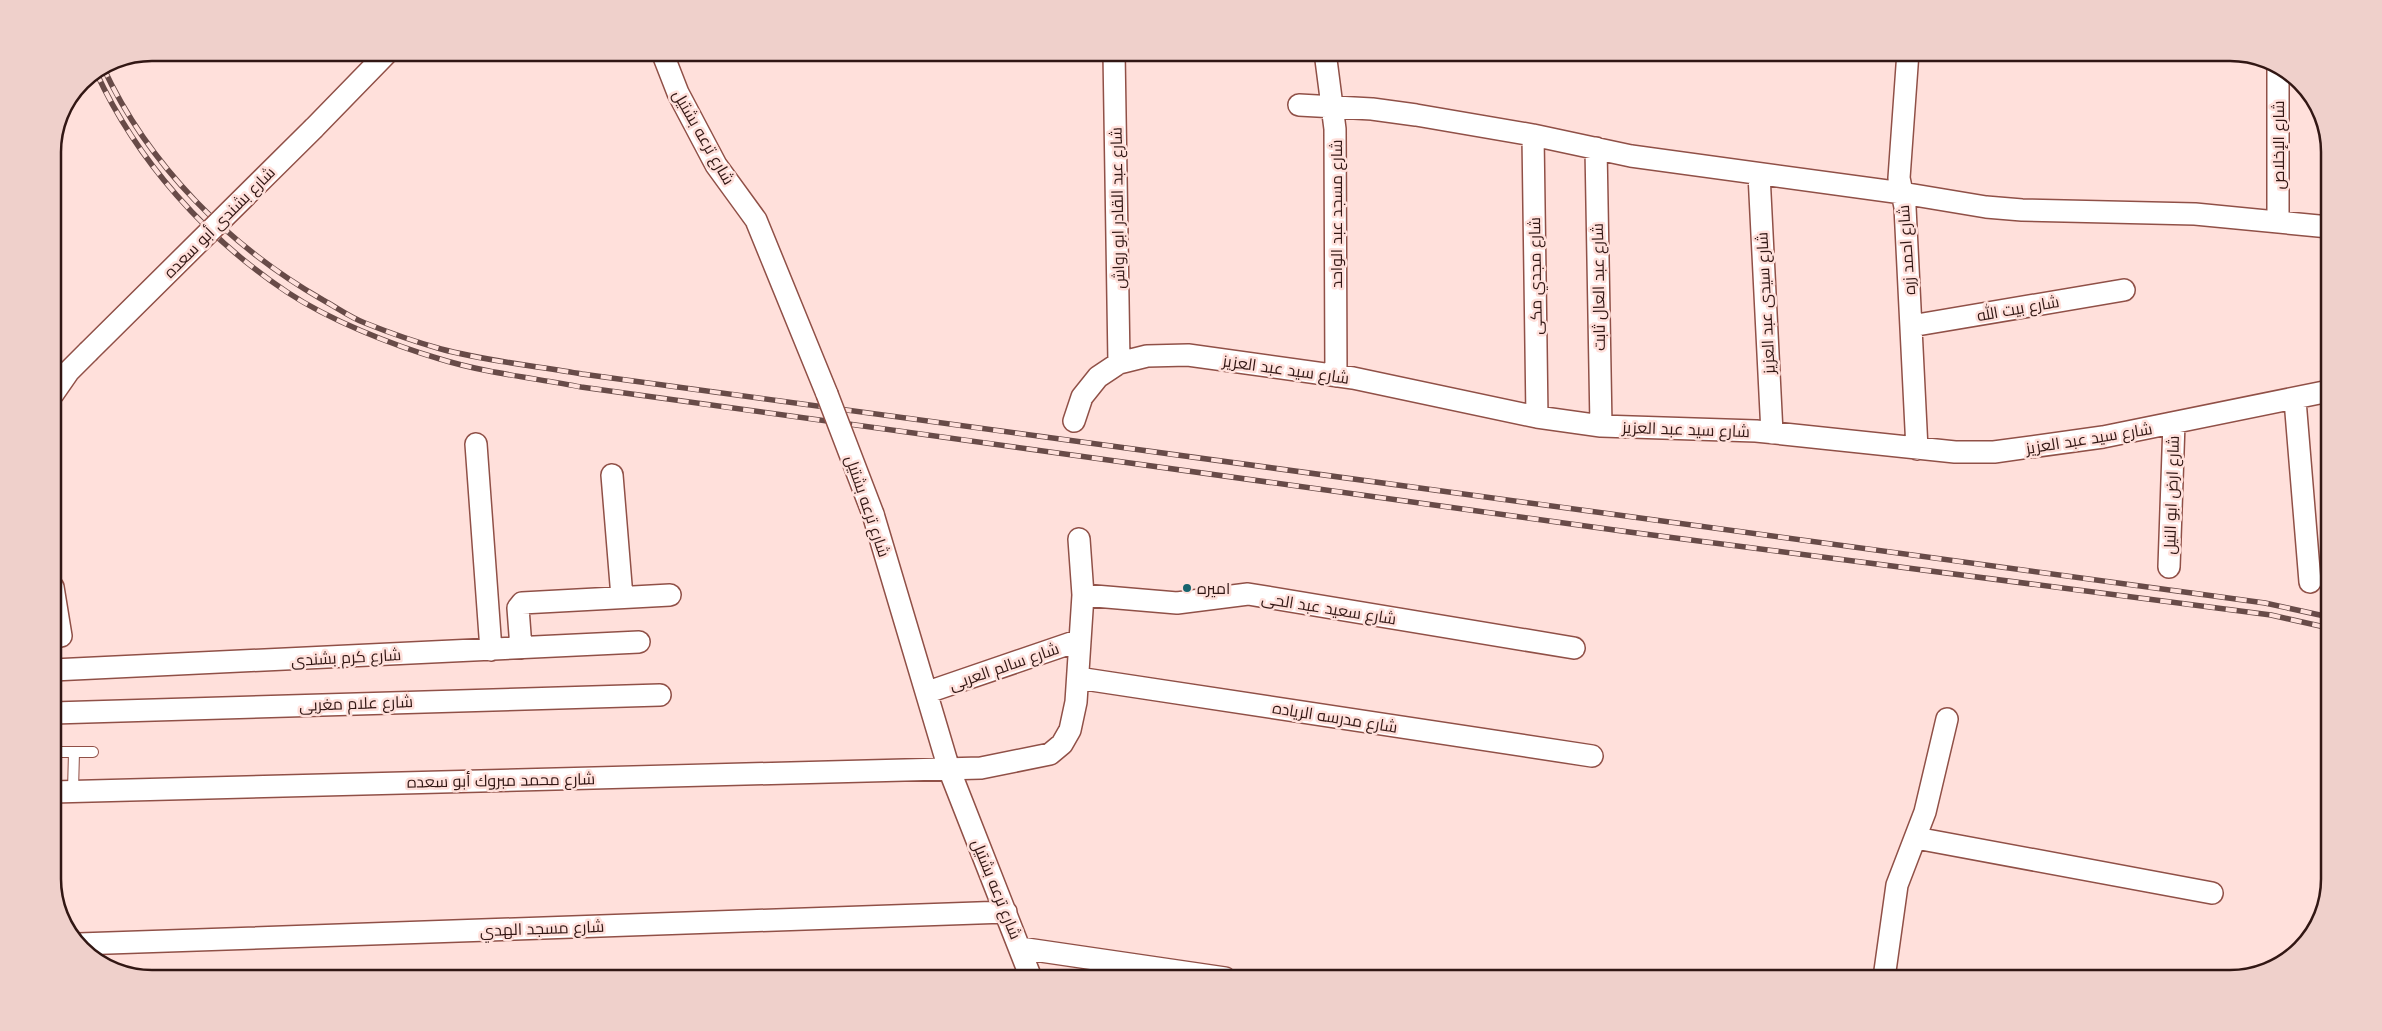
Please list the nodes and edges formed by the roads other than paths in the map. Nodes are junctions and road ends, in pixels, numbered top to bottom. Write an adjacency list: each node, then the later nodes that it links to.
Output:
1 (379, 61): 19 (street, شارع بشندى أبو سعده, bridge)
2 (666, 61): 43 (street, شارع ترعه بشتيل, bridge)
3 (1114, 61): 17 (street, شارع عبد القادر ابو رواش)
4 (1326, 61): 8 (street, شارع مسجد عبد الواحد)
5 (1907, 61): 12 (street, شارع احمد زره)
6 (2278, 75): 13 (street, شارع الإخلاص)
7 (1300, 105): 8 (street)
8 (1334, 107): 9 (street); 18 (street, شارع مسجد عبد الواحد)
9 (1533, 135): 10 (street); 22 (street, شارع مجدي مكى)
10 (1596, 148): 11 (street); 25 (street, شارع عبد العال ثابت)
11 (1759, 174): 12 (street); 26 (street, شارع سيدى عبد العزيز)
12 (1902, 193): 13 (street); 16 (street, شارع احمد زره)
13 (2278, 222): 14 (street)
14 (2321, 226)
15 (2124, 290): 16 (street, شارع بيت الله)
16 (1911, 326): 28 (street, شارع احمد زره)
17 (1119, 363): 18 (street, شارع سيد عبد العزيز); 23 (street, شارع سيد عبد العزيز)
18 (1336, 376): 22 (street, شارع سيد عبد العزيز)
19 (61, 383)
20 (2321, 393): 21 (street, شارع سيد عبد العزيز)
21 (2294, 400): 24 (street, شارع سيد عبد العزيز); 32 (street)
22 (1537, 417): 25 (street, شارع سيد عبد العزيز)
23 (1074, 421)
24 (2174, 423): 28 (street, شارع سيد عبد العزيز); 31 (street, شارع ارض ابو النيل)
25 (1601, 426): 26 (street, شارع سيد عبد العزيز)
26 (1772, 433): 28 (street, شارع سيد عبد العزيز)
27 (476, 444): 40 (street)
28 (1917, 449)
29 (612, 475): 35 (street)
30 (1079, 539): 34 (street)
31 (2169, 568)
32 (2310, 582)
33 (670, 595): 35 (street)
34 (1083, 595): 36 (street); 39 (street, شارع سعيد عبد الحى)
35 (622, 597): 38 (street)
36 (1080, 640): 42 (street); 43 (street, شارع سالم العربى)
37 (639, 642): 38 (street, شارع كرم بشندى)
38 (521, 648): 40 (street, شارع كرم بشندى)
39 (1574, 648)
40 (491, 650): 41 (street, شارع كرم بشندى)
41 (61, 670)
42 (1078, 678): 50 (street, شارع مدرسه الرياده); 51 (street)
43 (928, 692): 51 (street, شارع ترعه بشتيل)
44 (660, 695): 45 (street, شارع علام مغربى)
45 (61, 713)
46 (1947, 719): 53 (street)
47 (61, 752): 48 (lane)
48 (74, 752): 49 (lane); 52 (lane)
49 (93, 752)
50 (1592, 756)
51 (949, 769): 52 (street, شارع محمد مبروك أبو سعده); 55 (street, شارع ترعه بشتيل)
52 (63, 792)
53 (1916, 838): 54 (street); 60 (street)
54 (2212, 893)
55 (1006, 912): 56 (street, شارع مسجد الهدي); 57 (street, شارع ترعه بشتيل)
56 (89, 944)
57 (1020, 948): 58 (street, شارع ترعه بشتيل); 59 (street)
58 (1028, 970)
59 (1170, 970)
60 (1885, 970)

